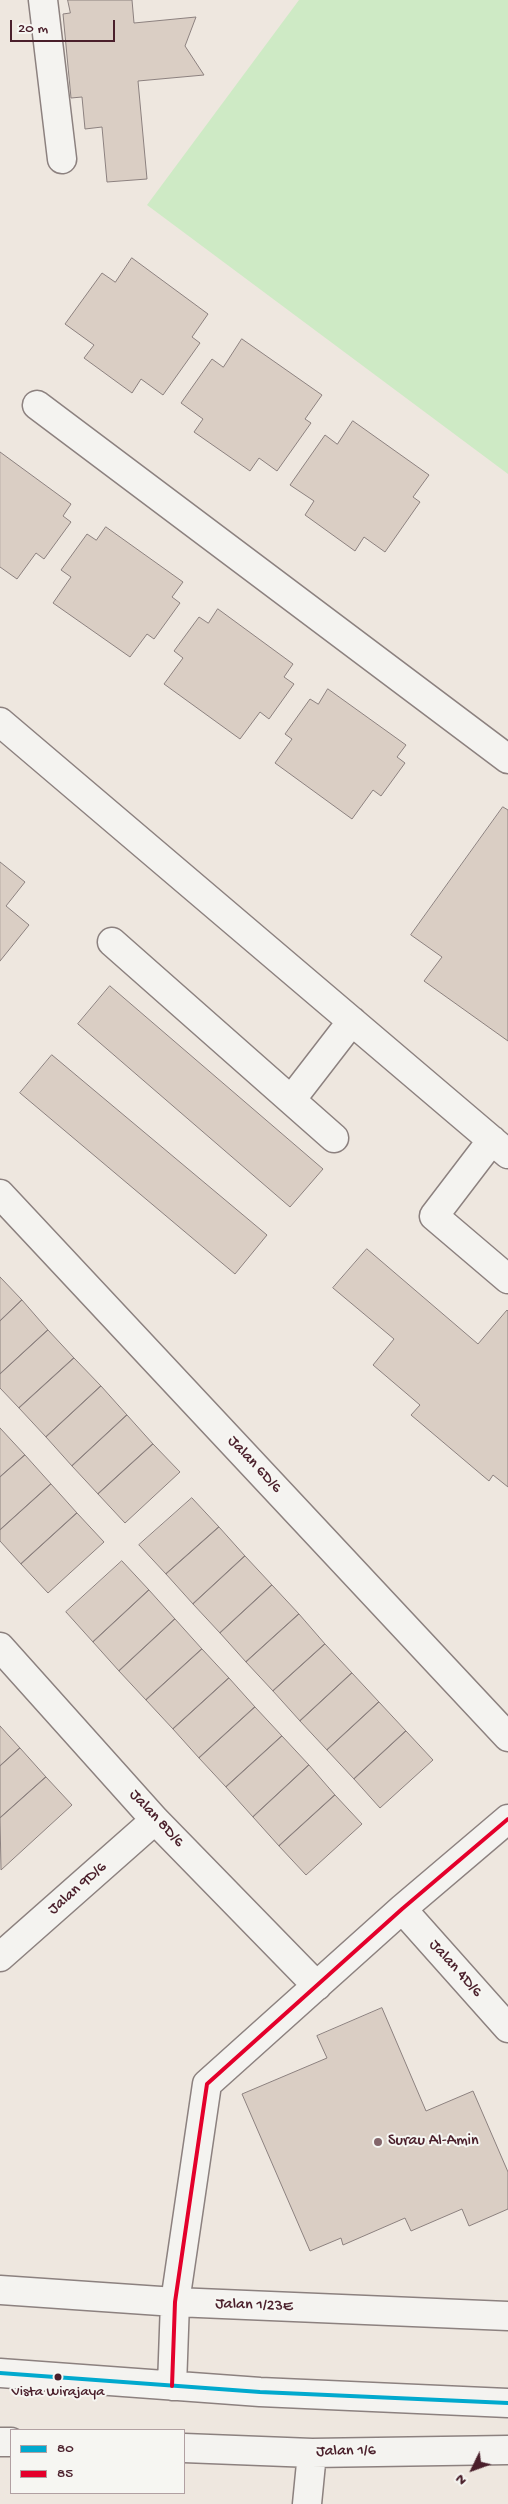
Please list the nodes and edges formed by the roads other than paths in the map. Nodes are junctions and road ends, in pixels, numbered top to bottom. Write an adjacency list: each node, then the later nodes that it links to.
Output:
1 (43, 0): 2 (street)
2 (62, 159)
3 (36, 405): 5 (street)
4 (0, 722): 7 (street)
5 (508, 760)
6 (112, 942): 8 (street)
7 (352, 1021): 8 (street); 10 (street)
8 (291, 1100): 9 (street)
9 (334, 1138)
10 (500, 1147): 12 (street)
11 (0, 1194): 14 (street, Jalan 6D/6)
12 (508, 1279)
13 (0, 1647): 16 (street, Jalan 8D/6)
14 (508, 1737)
15 (508, 1819): 17 (street)
16 (155, 1820): 18 (street, Jalan 9D/6); 19 (street, Jalan 8D/6)
17 (402, 1909): 19 (street); 20 (street, Jalan 4D/6)
18 (0, 1957)
19 (317, 1986): 22 (street)
20 (508, 2028)
21 (0, 2290): 22 (street, Jalan 1/23E)
22 (175, 2302): 23 (street, Jalan 1/23E); 25 (street)
23 (508, 2316)
24 (0, 2373): 25 (street)
25 (172, 2386): 26 (street)
26 (508, 2403)
27 (185, 2448): 29 (street, Jalan 1/6)
28 (508, 2450): 29 (street, Jalan 1/6)
29 (312, 2453): 30 (street)
30 (307, 2504)

